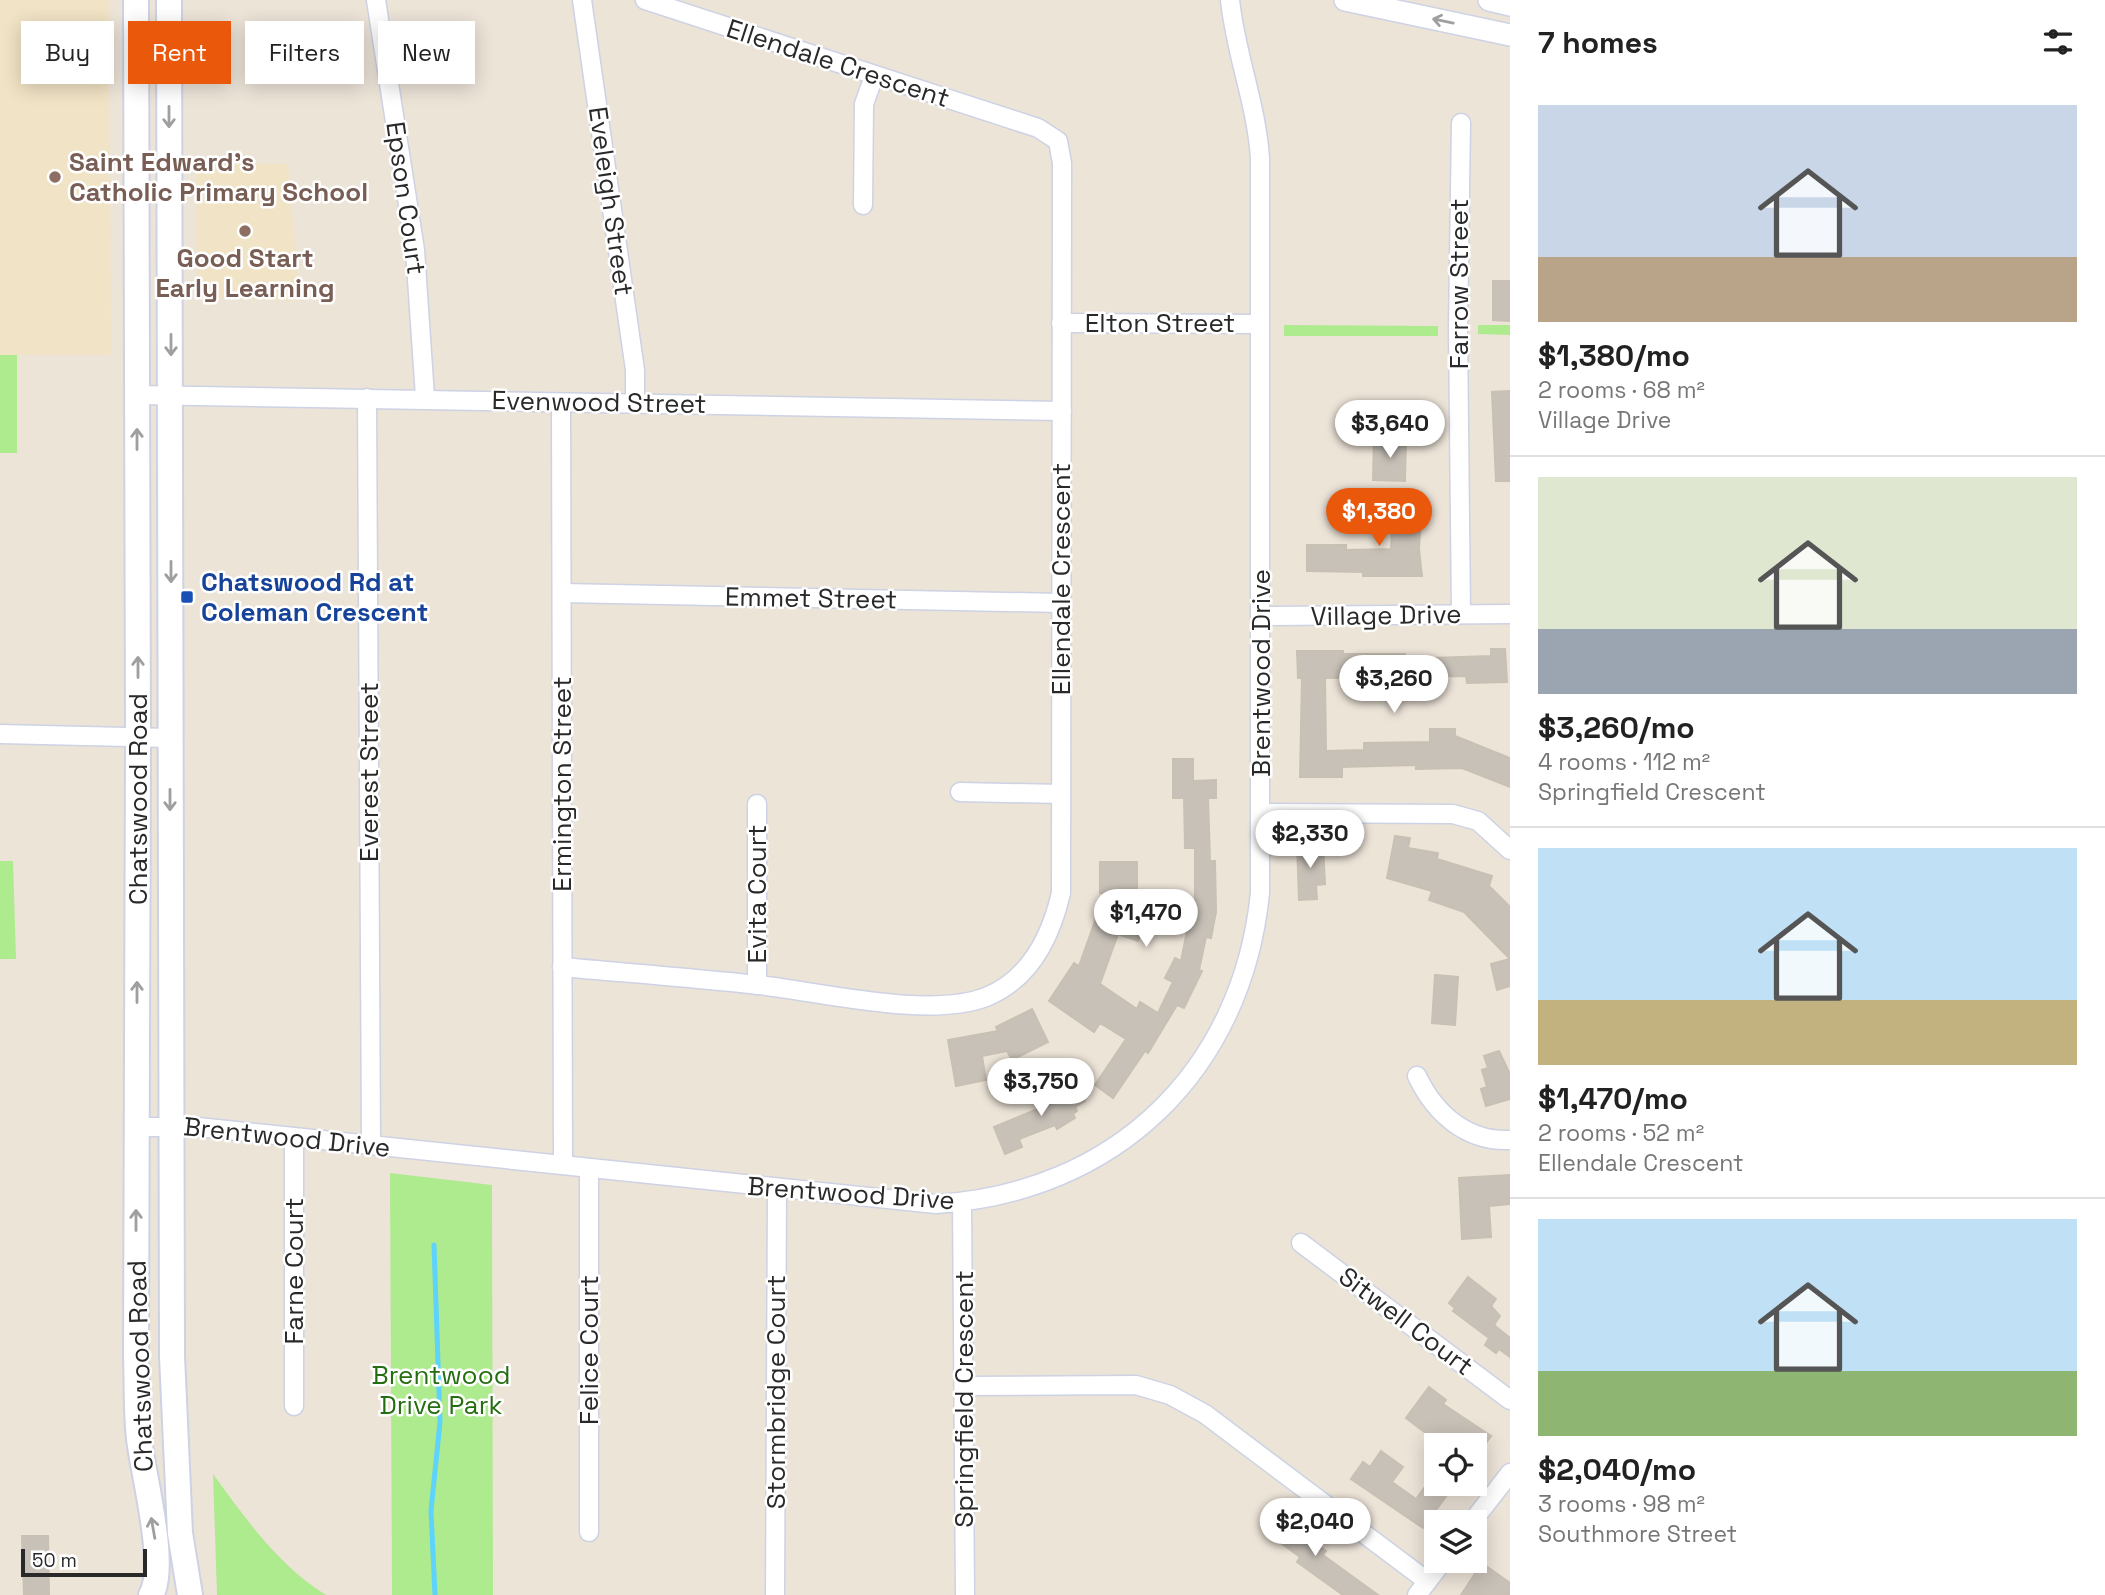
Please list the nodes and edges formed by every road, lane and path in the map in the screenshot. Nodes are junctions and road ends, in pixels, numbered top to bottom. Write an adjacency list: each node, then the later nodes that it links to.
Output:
1 (136, 0): 16 (main road, Chatswood Road)
2 (169, 0): 17 (main road, Chatswood Road, one-way to 17)
3 (376, 0): 18 (street, Epson Court)
4 (582, 0): 20 (street, Eveleigh Street)
5 (645, 0): 11 (street, Ellendale Crescent)
6 (1230, 0): 15 (street, Brentwood Drive)
7 (1345, 0): 10 (street, one-way to 7)
8 (1489, 0): 9 (street)
9 (1510, 5)
10 (1510, 35)
11 (874, 76): 13 (street); 14 (street, Ellendale Crescent)
12 (1461, 123): 25 (street, Farrow Street)
13 (863, 205)
14 (1061, 323): 15 (street, Elton Street); 22 (street, Ellendale Crescent)
15 (1259, 324): 27 (street, Brentwood Drive)
16 (137, 395): 17 (street, Evenwood Street); 29 (main road, Chatswood Road, one-way to 16)
17 (171, 396): 19 (street, Evenwood Street); 30 (main road, Chatswood Road, one-way to 30)
18 (425, 397): 19 (street, Evenwood Street); 21 (street, Evenwood Street)
19 (367, 398): 43 (street, Everest Street)
20 (635, 402): 21 (street, Evenwood Street); 22 (street, Evenwood Street)
21 (562, 403): 23 (street, Ermington Street)
22 (1062, 411): 24 (street, Ellendale Crescent)
23 (562, 593): 24 (street, Emmet Street); 36 (street, Ermington Street)
24 (1060, 603): 32 (street, Ellendale Crescent)
25 (1461, 614): 26 (street, Village Drive); 27 (street, Village Drive)
26 (1510, 614)
27 (1261, 616): 34 (street, Brentwood Drive)
28 (0, 734): 29 (street)
29 (138, 738): 30 (street); 40 (main road, Chatswood Road, one-way to 29)
30 (170, 738): 39 (main road, Chatswood Road, one-way to 39)
31 (960, 792): 32 (street)
32 (1061, 794): 37 (street, Ellendale Crescent)
33 (757, 804): 37 (street, Evita Court)
34 (1261, 813): 35 (street); 47 (street, Brentwood Drive)
35 (1510, 850)
36 (562, 967): 37 (street, Ellendale Crescent); 44 (street, Ermington Street)
37 (757, 985)
38 (1417, 1076): 42 (street)
39 (171, 1125): 40 (street, Brentwood Drive); 41 (street, Brentwood Drive); 58 (main road, Chatswood Road)
40 (136, 1127): 57 (main road, Chatswood Road, one-way to 40)
41 (294, 1137): 43 (street, Brentwood Drive); 51 (street, Farne Court)
42 (1510, 1140)
43 (371, 1145): 44 (street, Brentwood Drive)
44 (563, 1165): 45 (street, Brentwood Drive)
45 (589, 1168): 46 (street, Brentwood Drive); 54 (street, Felice Court)
46 (777, 1189): 47 (street, Brentwood Drive); 59 (street, Stormbridge Court)
47 (962, 1202): 49 (street, Springfield Crescent)
48 (1301, 1242): 50 (street, Sitwell Court)
49 (966, 1386): 56 (street); 60 (street, Springfield Crescent)
50 (1510, 1400)
51 (294, 1406)
52 (1510, 1473): 53 (street)
53 (1481, 1510)
54 (589, 1532)
55 (1434, 1573): 56 (street)
56 (1422, 1588)
57 (151, 1595)
58 (190, 1595)
59 (775, 1595)
60 (965, 1595)

